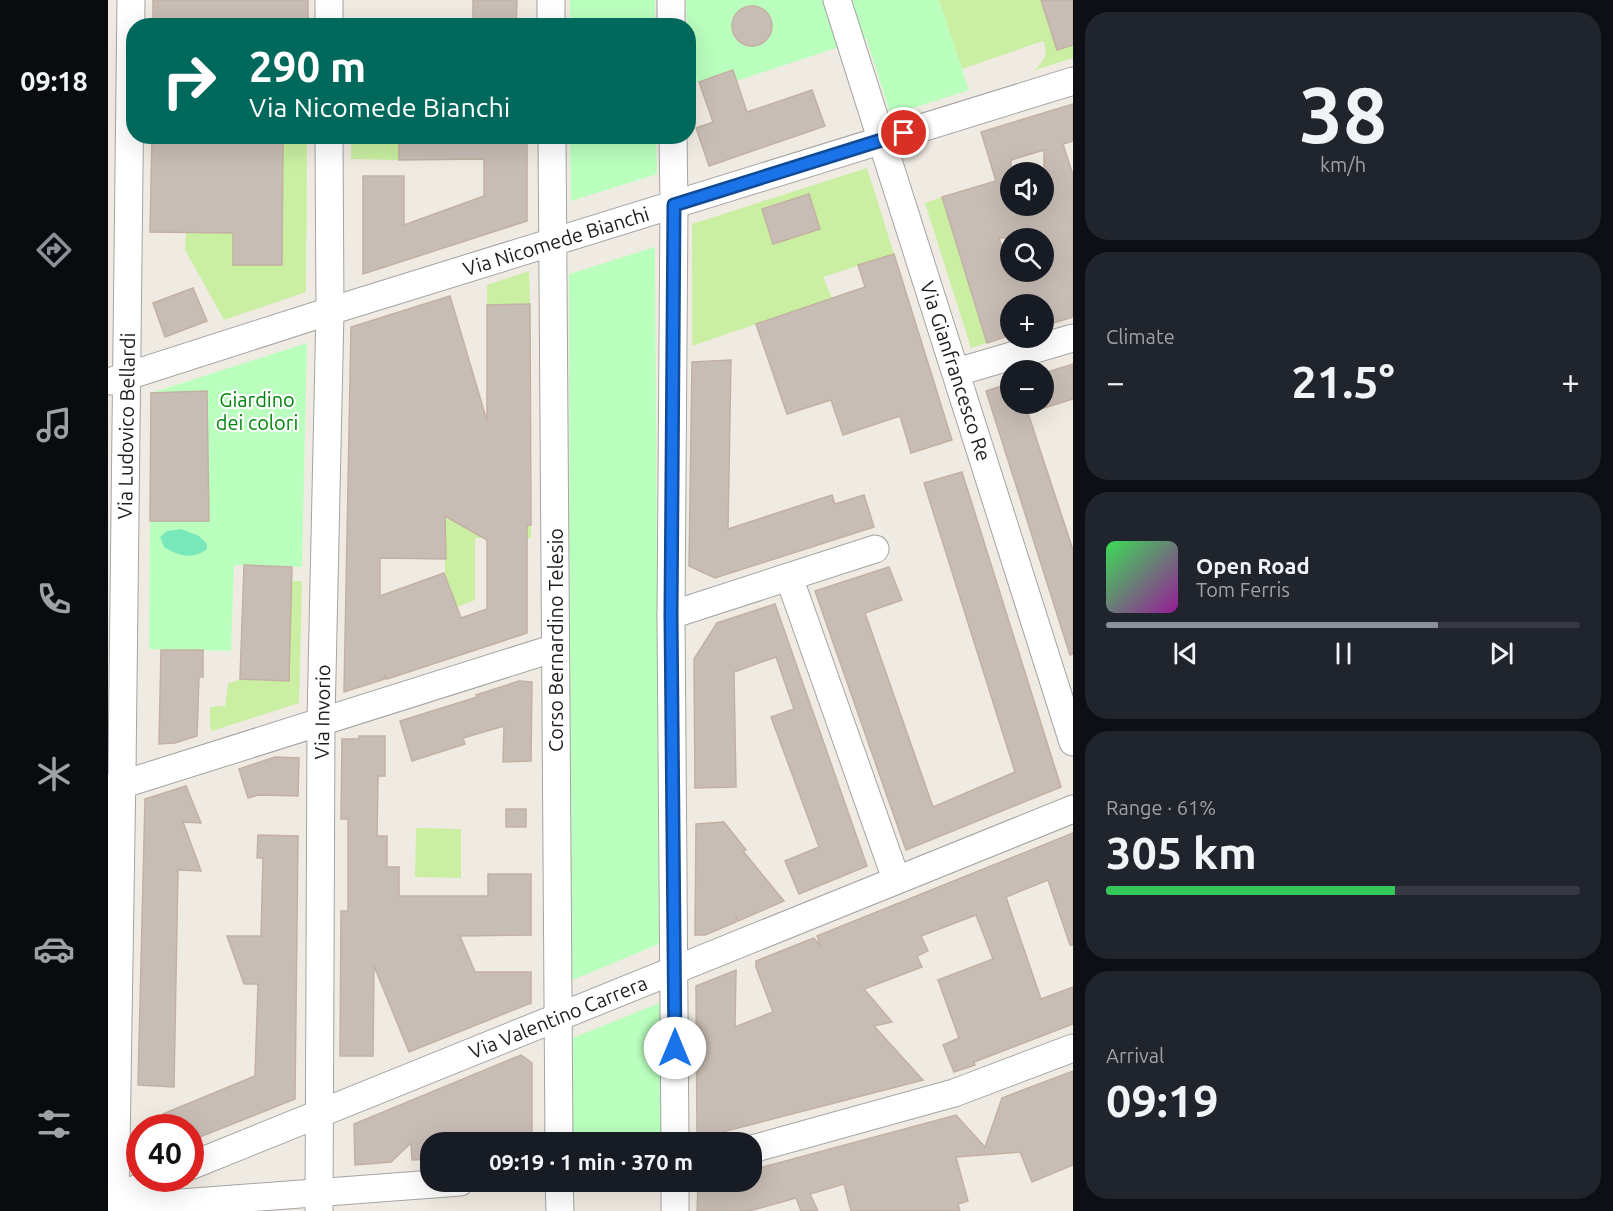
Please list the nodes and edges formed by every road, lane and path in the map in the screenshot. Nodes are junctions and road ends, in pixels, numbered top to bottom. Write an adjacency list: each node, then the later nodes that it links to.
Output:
1 (131, 0): 6 (street, Via Ludovico Bellardi)
2 (329, 0): 7 (street)
3 (551, 0): 8 (street)
4 (671, 0): 9 (street)
5 (837, 0): 12 (street, Via Gianfrancesco Re)
6 (130, 18)
7 (329, 18)
8 (552, 18)
9 (671, 18)
10 (1073, 81): 12 (street, Via Nicomede Bianchi)
11 (126, 136): 21 (street, Via Ludovico Bellardi)
12 (882, 139): 16 (street, Via Nicomede Bianchi); 20 (street, Via Gianfrancesco Re)
13 (329, 144): 18 (street, Via Invorio)
14 (552, 144): 17 (street, Corso Bernardino Telesio)
15 (673, 144): 16 (street)
16 (674, 205): 17 (street, Via Nicomede Bianchi); 24 (street)
17 (553, 242): 18 (street, Via Nicomede Bianchi); 25 (street, Corso Bernardino Telesio)
18 (330, 311): 21 (street, Via Nicomede Bianchi); 26 (street, Via Invorio)
19 (1073, 338): 20 (street)
20 (957, 372): 27 (street, Via Gianfrancesco Re)
21 (117, 380): 28 (street, Via Ludovico Bellardi)
22 (875, 549): 23 (street)
23 (789, 577): 24 (street); 30 (street)
24 (671, 615): 31 (street)
25 (555, 648): 26 (street); 32 (street, Corso Bernardino Telesio)
26 (321, 720): 28 (street); 34 (street, Via Invorio)
27 (1073, 742)
28 (115, 787): 43 (street, Via Ludovico Bellardi)
29 (1073, 809): 30 (street, Via Valentino Carrera)
30 (896, 879): 31 (street, Via Valentino Carrera)
31 (675, 970): 32 (street, Via Valentino Carrera); 36 (street)
32 (558, 1016): 34 (street, Via Valentino Carrera); 35 (street, Corso Bernardino Telesio)
33 (1073, 1048): 37 (street)
34 (320, 1113): 38 (street, Via Valentino Carrera); 44 (street)
35 (559, 1132)
36 (675, 1132)
37 (762, 1146)
38 (204, 1160)
39 (420, 1188): 44 (street)
40 (132, 1192): 43 (street)
41 (560, 1192): 45 (street)
42 (675, 1192): 46 (street)
43 (111, 1202): 44 (street)
44 (319, 1202)
45 (560, 1211)
46 (675, 1211)

